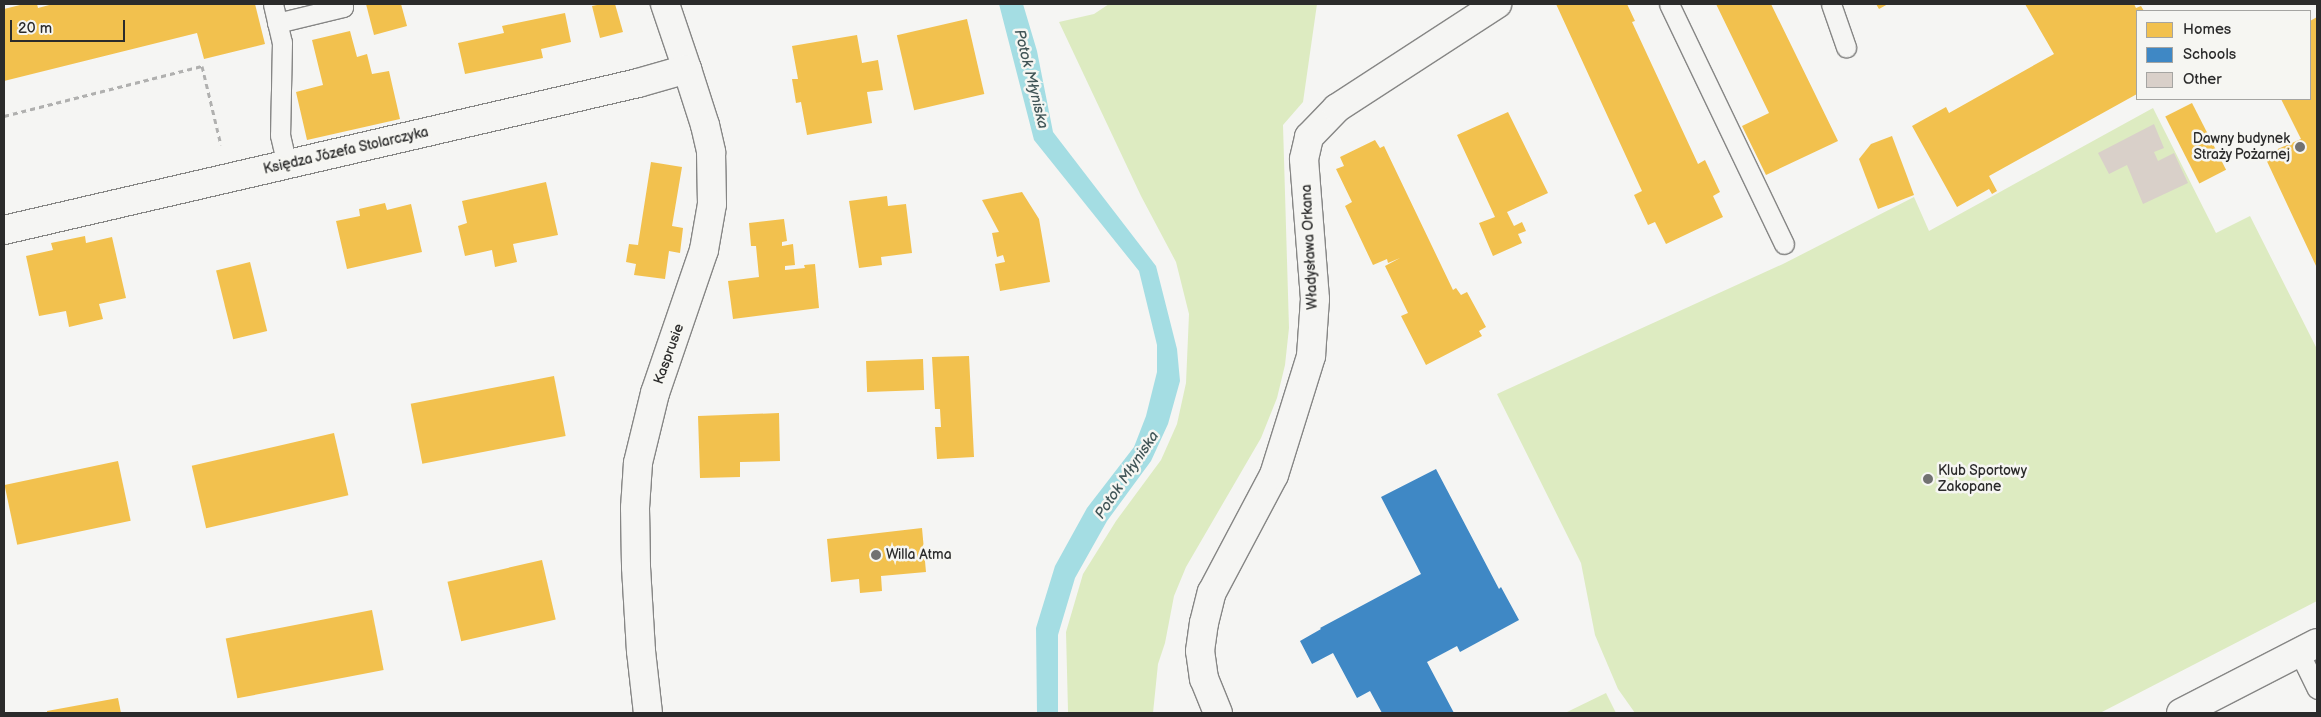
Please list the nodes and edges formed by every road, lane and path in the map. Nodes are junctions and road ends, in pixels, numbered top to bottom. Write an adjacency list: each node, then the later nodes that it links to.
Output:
1 (273, 4): 7 (lane)
2 (342, 4): 7 (lane)
3 (665, 4): 9 (street, Kasprusie)
4 (1497, 4): 18 (street, Władysława Orkana)
5 (1669, 4): 14 (lane)
6 (1830, 4): 8 (lane)
7 (277, 23): 12 (lane)
8 (1846, 47)
9 (687, 69): 12 (street, Księdza Józefa Stolarczyka); 17 (street, Kasprusie)
10 (4, 116): 11 (path)
11 (221, 149)
12 (287, 166): 13 (street, Księdza Józefa Stolarczyka)
13 (4, 230)
14 (1784, 244)
15 (2308, 648): 16 (lane); 19 (street)
16 (2317, 689)
17 (648, 713)
18 (1218, 713)
19 (2181, 713)

